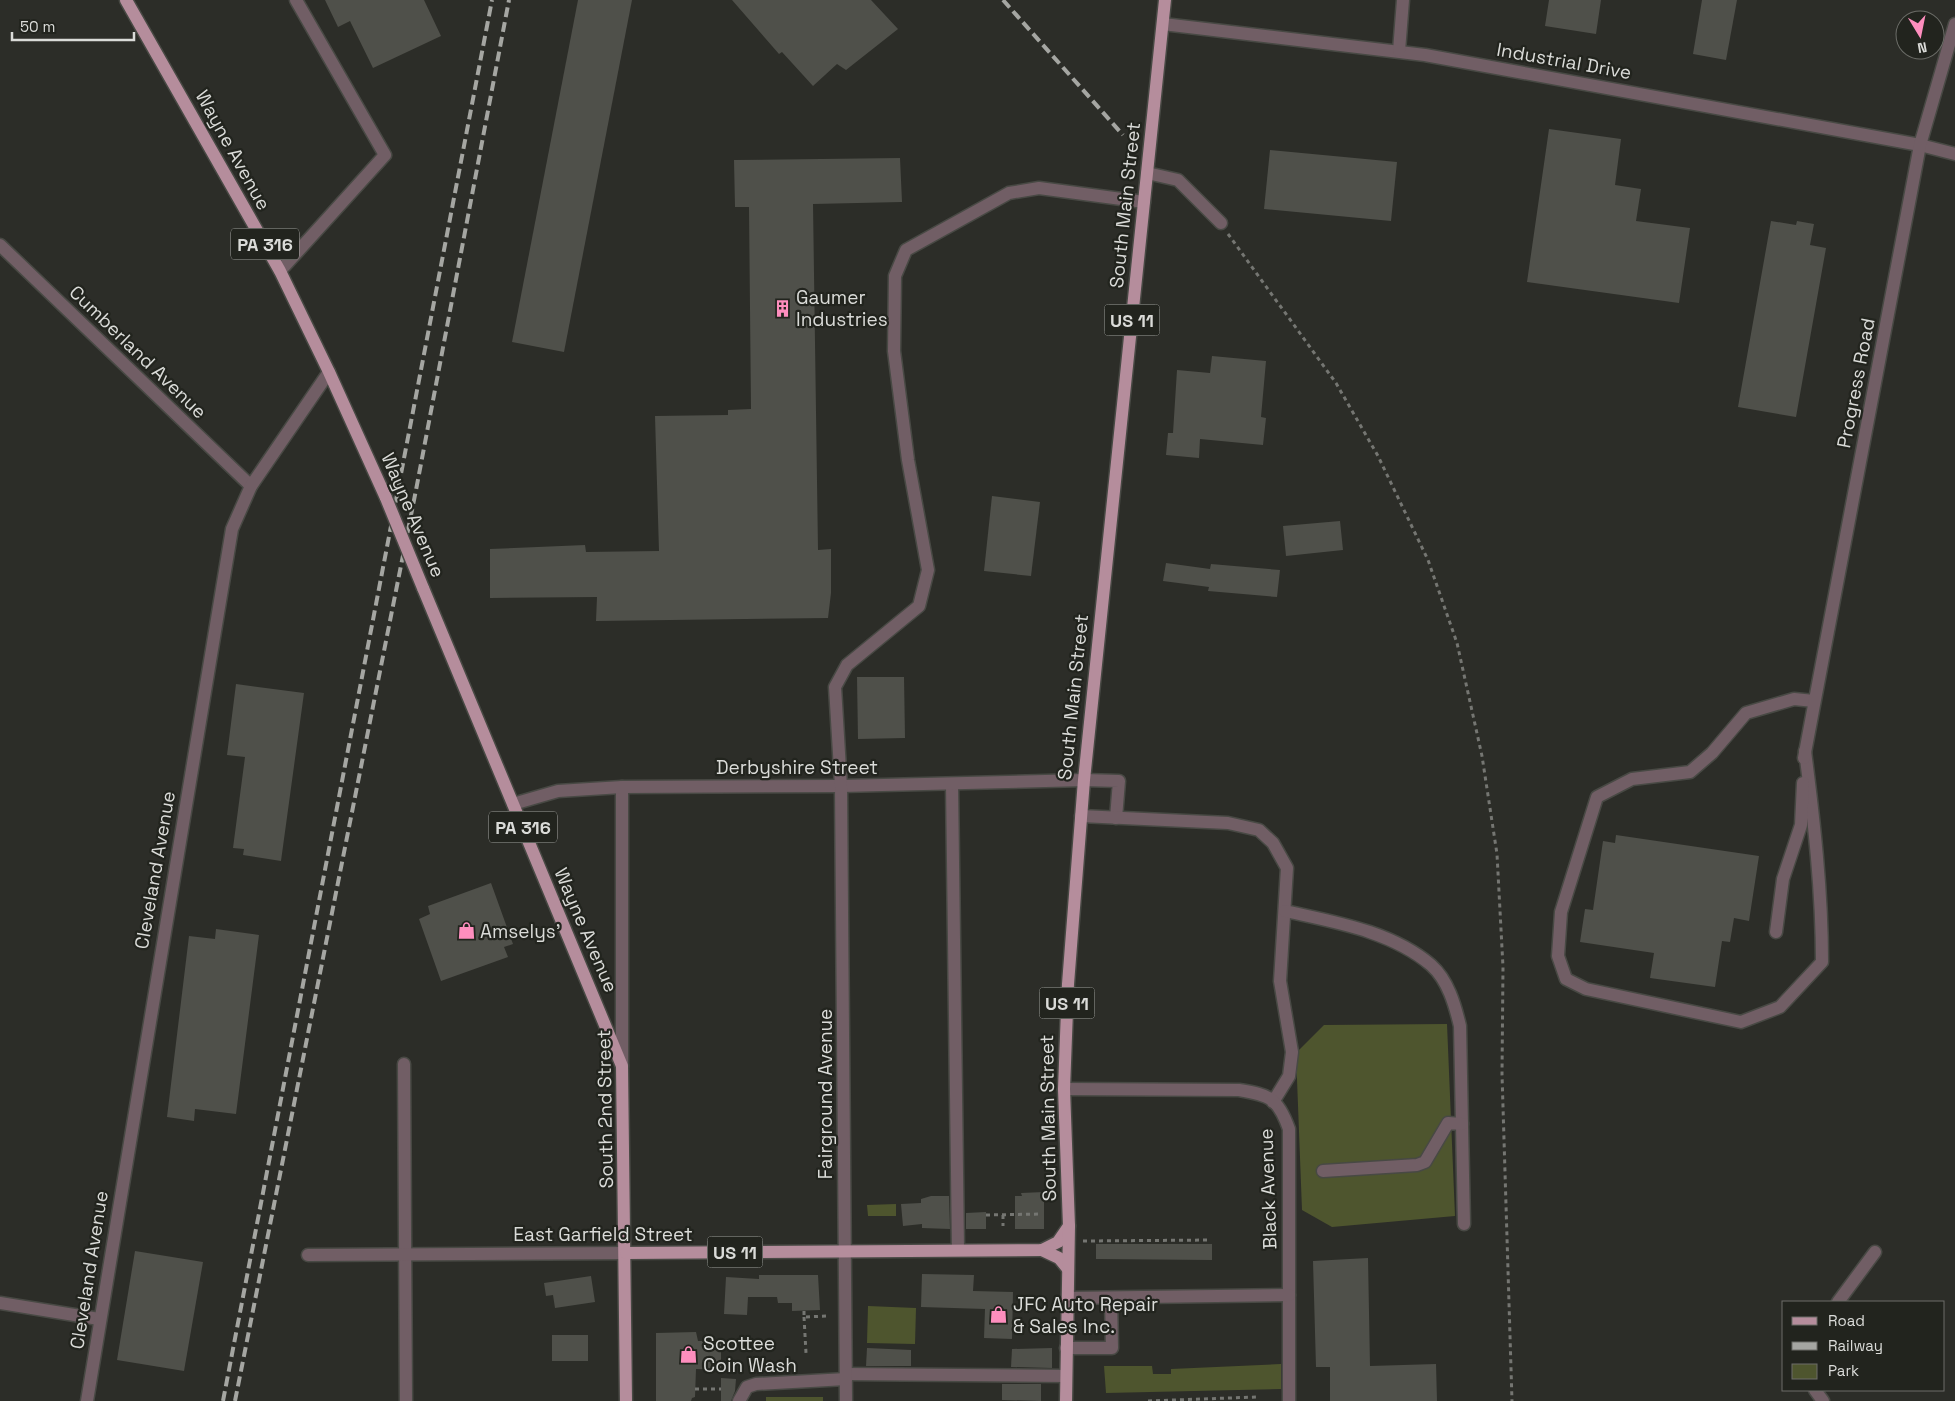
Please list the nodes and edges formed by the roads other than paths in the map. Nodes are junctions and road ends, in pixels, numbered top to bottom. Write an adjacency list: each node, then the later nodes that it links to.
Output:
1 (126, 0): 14 (main road, Wayne Avenue / PA 316)
2 (296, 0): 14 (street)
3 (1165, 0): 5 (main road, South Main Street / US 11)
4 (1402, 0): 7 (street)
5 (1163, 24): 7 (street, Industrial Drive); 10 (main road, South Main Street / US 11)
6 (1955, 24): 8 (street, Progress Road)
7 (1399, 51): 8 (street, Industrial Drive)
8 (1920, 145): 9 (street, Industrial Drive); 17 (street, Progress Road)
9 (1955, 154)
10 (1147, 173): 11 (main road, South Main Street / US 11); 12 (street)
11 (1144, 202): 19 (main road, South Main Street / US 11); 21 (street, Fairground Avenue)
12 (1221, 223)
13 (0, 245): 16 (street, Cumberland Avenue)
14 (280, 271): 15 (main road, Wayne Avenue / PA 316)
15 (329, 372): 16 (street, Cleveland Avenue); 23 (main road, Wayne Avenue / PA 316, bridge)
16 (251, 486): 49 (street, Cleveland Avenue)
17 (1814, 701): 18 (street, Progress Road); 18 (street)
18 (1804, 751): 27 (street)
19 (1084, 780): 20 (street, Derbyshire Street); 24 (main road, South Main Street / US 11); 25 (street, Derbyshire Street)
20 (952, 784): 21 (street, Derbyshire Street); 36 (street)
21 (841, 786): 22 (street, Derbyshire Street); 37 (street, Fairground Avenue)
22 (622, 787): 23 (street, Derbyshire Street); 29 (street, South 2nd Street)
23 (514, 804): 29 (main road, Wayne Avenue / PA 316)
24 (1081, 816): 25 (street); 30 (main road, South Main Street / US 11)
25 (1116, 818): 26 (street)
26 (1285, 911): 31 (street); 32 (street)
27 (1776, 932)
28 (404, 1064): 41 (street)
29 (622, 1066): 40 (main road, South 2nd Street / PA 316)
30 (1064, 1089): 31 (street, Black Avenue); 35 (main road, South Main Street / US 11)
31 (1273, 1102): 44 (street, Black Avenue)
32 (1462, 1124): 33 (street); 34 (street)
33 (1323, 1171)
34 (1464, 1224)
35 (1069, 1226): 38 (main road); 43 (main road, South Main Street / US 11)
36 (958, 1249): 37 (main road, East Garfield Street / US 11); 38 (main road, East Garfield Street / US 11)
37 (845, 1250): 40 (main road, East Garfield Street / US 11); 51 (street, Fairground Avenue)
38 (1042, 1250): 43 (main road)
39 (1875, 1252): 47 (street)
40 (626, 1253): 41 (street, East Garfield Street); 55 (main road, South 2nd Street)
41 (407, 1254): 42 (street, East Garfield Street); 54 (street)
42 (308, 1255)
43 (1068, 1270): 45 (main road, South Main Street / US 11)
44 (1289, 1295): 46 (street); 59 (street, Black Avenue)
45 (1068, 1298): 46 (street); 50 (main road, South Main Street / US 11)
46 (1111, 1298): 50 (street)
47 (1839, 1301)
48 (0, 1303): 49 (street)
49 (99, 1319): 53 (street, Cleveland Avenue)
50 (1066, 1348): 52 (main road, South Main Street / US 11)
51 (846, 1376): 52 (street); 56 (street); 57 (street, Fairground Avenue)
52 (1066, 1376): 58 (main road, South Main Street / US 11)
53 (87, 1401)
54 (406, 1401)
55 (626, 1401)
56 (739, 1401)
57 (846, 1401)
58 (1066, 1401)
59 (1289, 1401)

